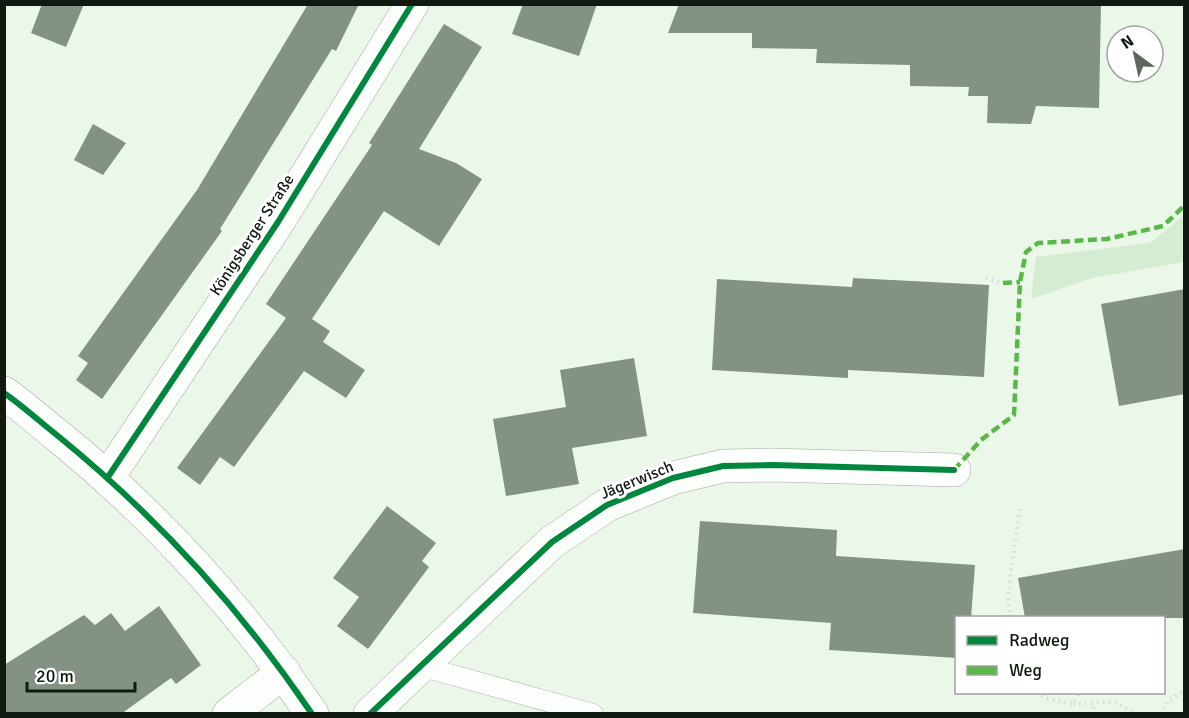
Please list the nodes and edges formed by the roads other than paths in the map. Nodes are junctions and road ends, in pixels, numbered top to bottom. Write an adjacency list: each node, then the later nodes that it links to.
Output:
1 (412, 4): 4 (street, Königsberger Straße)
2 (4, 393): 4 (street)
3 (954, 470): 5 (street, Jägerwisch)
4 (108, 477): 6 (street)
5 (420, 666): 9 (street, Jägerwisch); 10 (lane)
6 (284, 672): 7 (street); 8 (street)
7 (230, 714)
8 (312, 714)
9 (370, 714)
10 (593, 714)

